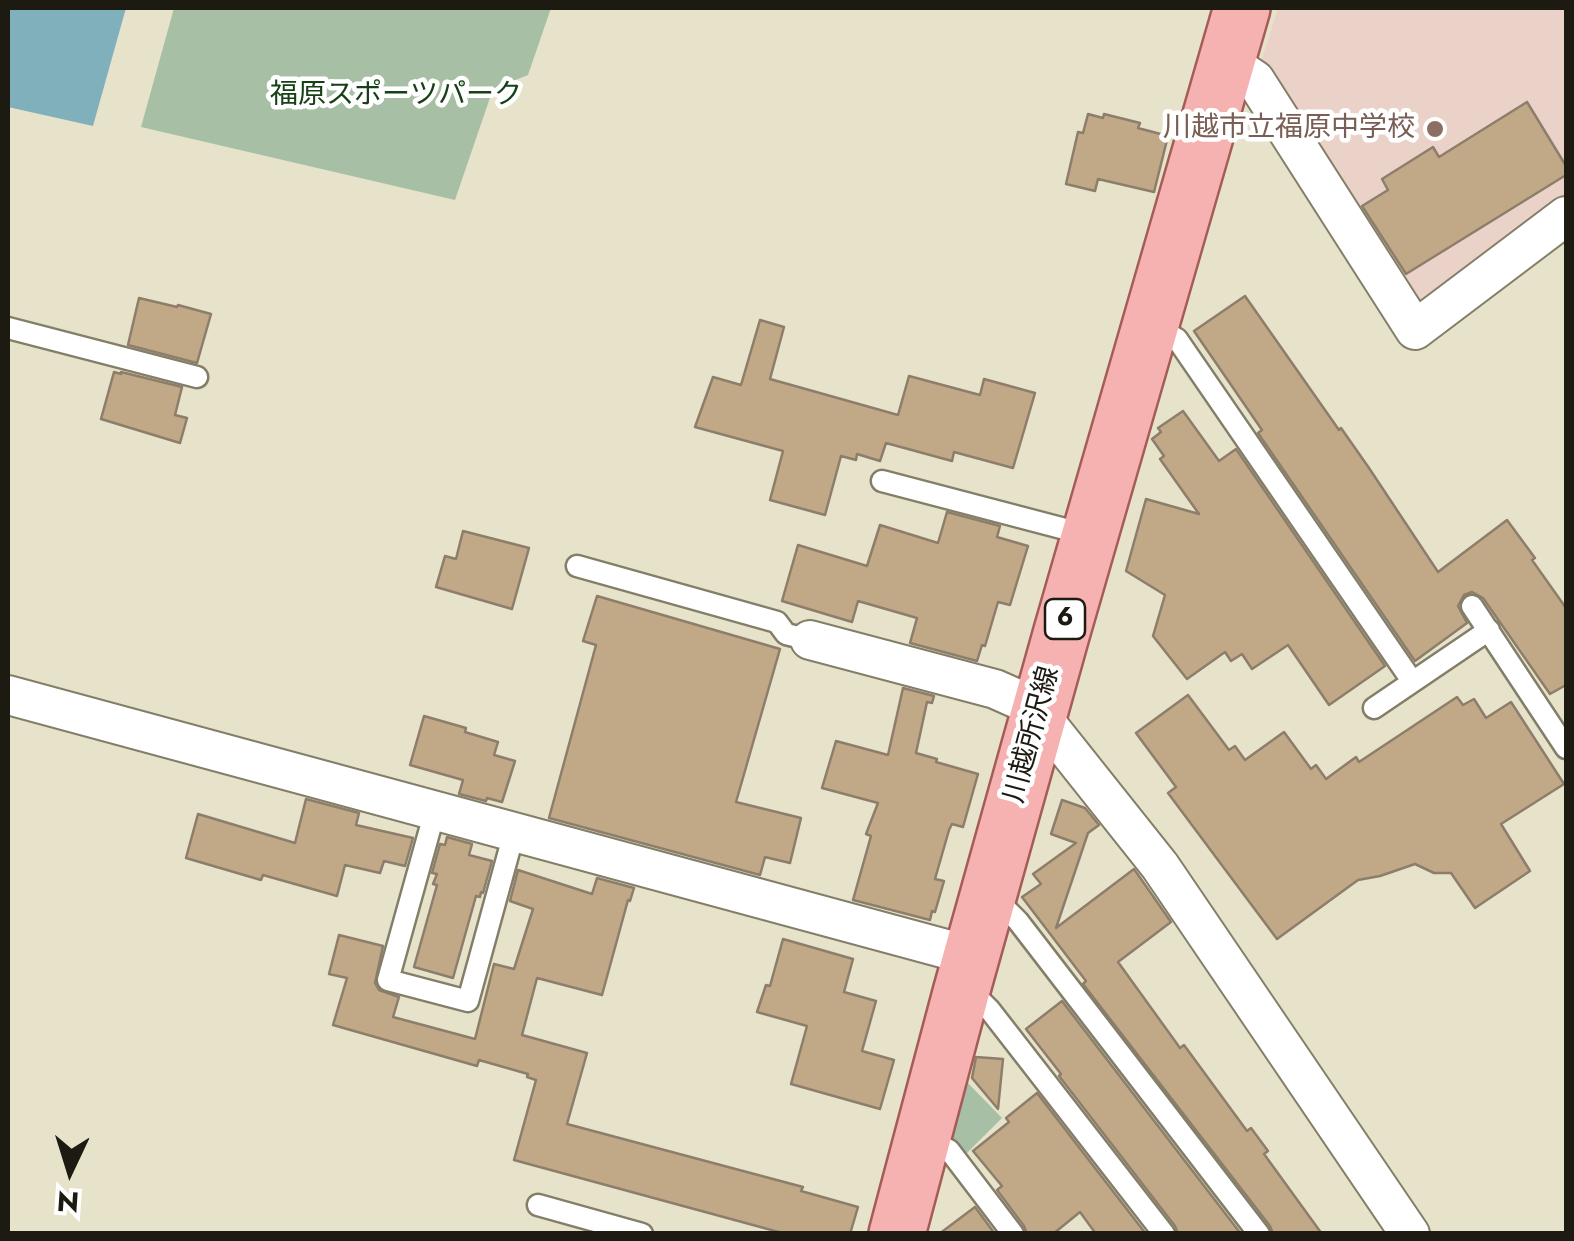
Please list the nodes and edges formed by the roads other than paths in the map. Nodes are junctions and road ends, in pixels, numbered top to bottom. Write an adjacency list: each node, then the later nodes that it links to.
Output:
1 (1242, 8): 2 (main road, 川越所沢線 / 6)
2 (1224, 65): 3 (street); 4 (main road, 川越所沢線 / 6)
3 (1566, 216)
4 (1152, 324): 8 (main road, 川越所沢線 / 6); 13 (lane)
5 (8, 328): 6 (lane)
6 (197, 377)
7 (882, 481): 8 (lane)
8 (1090, 536): 16 (main road, 川越所沢線 / 6)
9 (577, 566): 12 (lane)
10 (1472, 606): 11 (lane)
11 (1488, 630): 13 (lane); 17 (lane)
12 (810, 640): 16 (street)
13 (1412, 681): 15 (lane)
14 (8, 696): 18 (street)
15 (1374, 708)
16 (1039, 714): 20 (main road, 川越所沢線 / 6); 29 (street)
17 (1566, 748)
18 (435, 811): 19 (street); 19 (lane)
19 (514, 832): 21 (street)
20 (987, 902): 21 (main road, 川越所沢線 / 6); 28 (lane)
21 (966, 974): 22 (main road, 川越所沢線 / 6); 27 (lane)
22 (922, 1136): 24 (main road, 川越所沢線 / 6); 26 (lane)
23 (538, 1206): 25 (lane)
24 (905, 1224)
25 (642, 1234)
26 (1013, 1234)
27 (1164, 1234)
28 (1259, 1234)
29 (1410, 1234)

